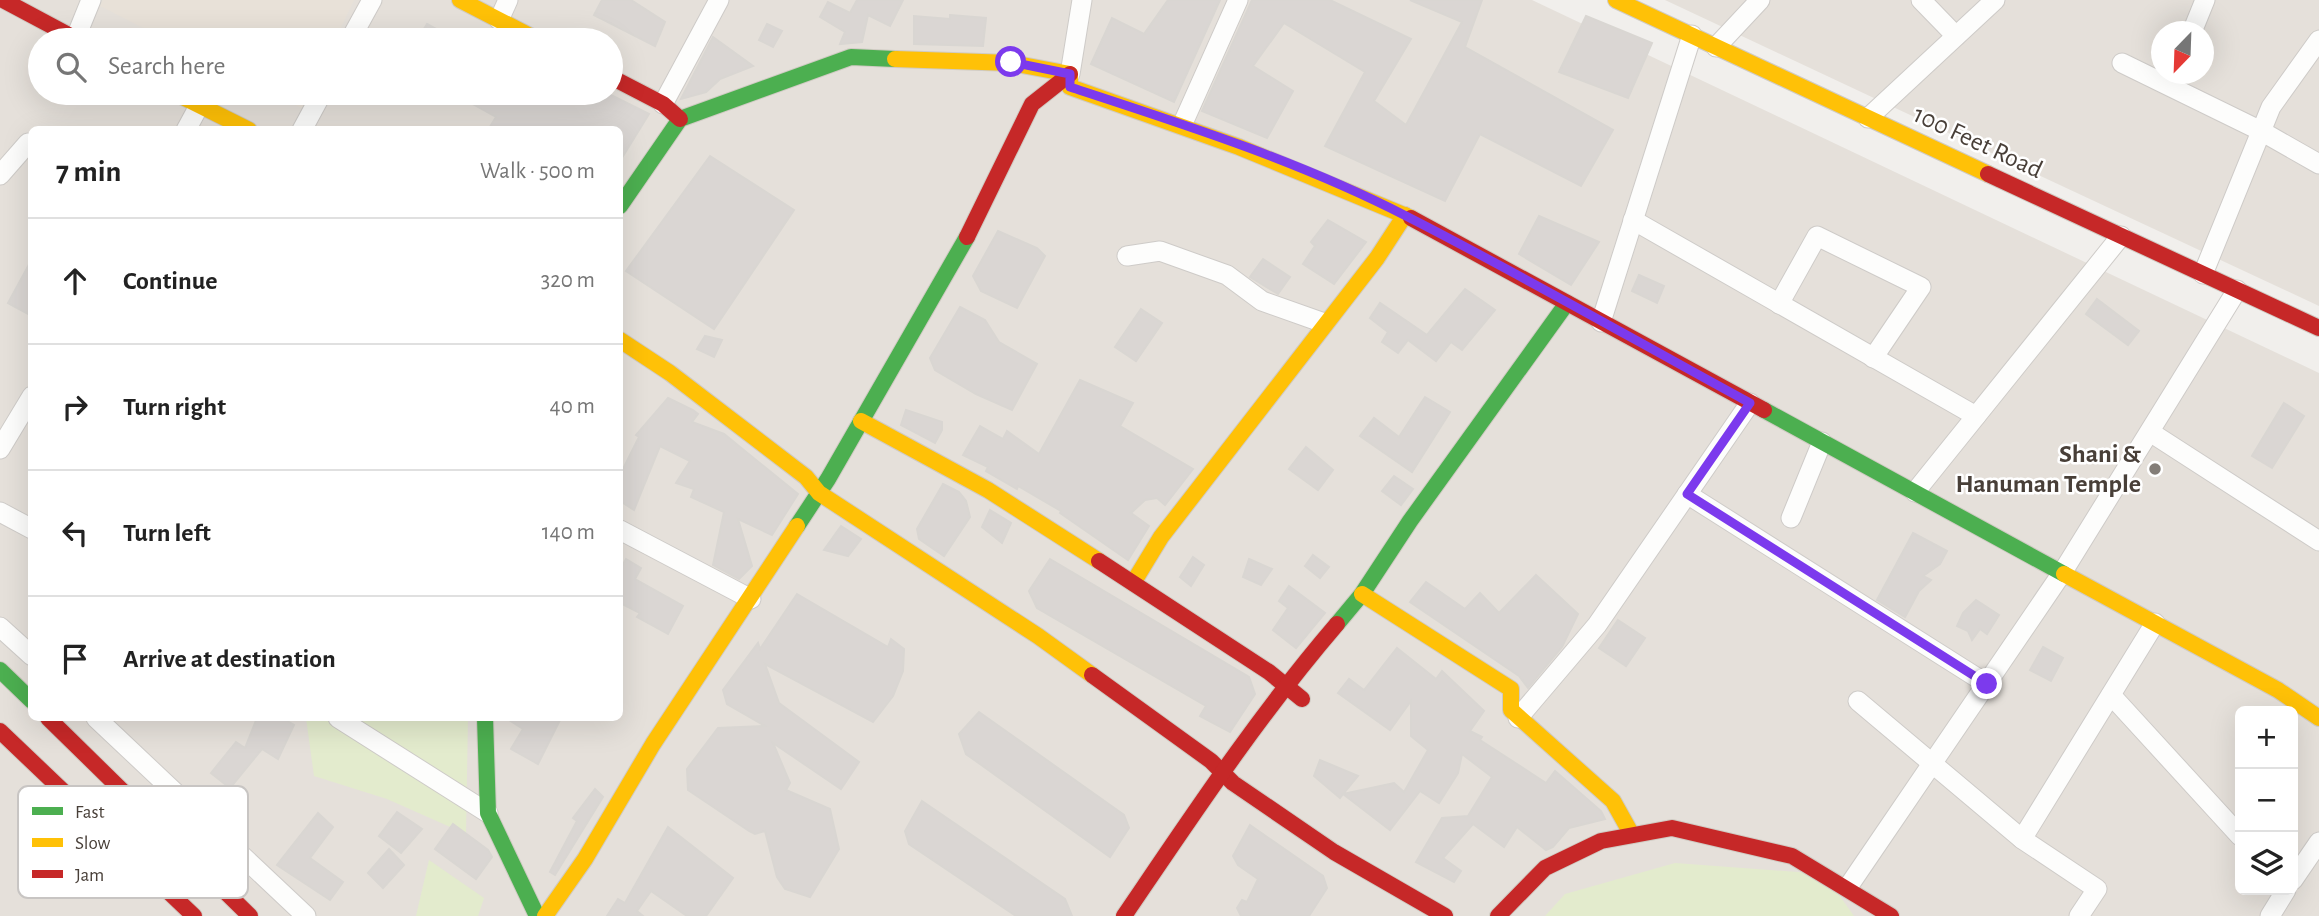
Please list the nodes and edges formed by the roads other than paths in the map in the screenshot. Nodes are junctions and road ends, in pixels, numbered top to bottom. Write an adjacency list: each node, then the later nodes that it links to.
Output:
1 (91, 0): 17 (street)
2 (372, 0): 18 (street)
3 (460, 0): 14 (main road)
4 (508, 0): 14 (street)
5 (719, 0): 29 (street)
6 (1082, 0): 26 (street)
7 (1238, 0): 34 (street)
8 (1616, 0): 20 (main road, 100 Feet Road)
9 (1760, 0): 23 (street)
10 (1921, 0): 21 (street)
11 (1994, 0): 21 (street)
12 (2205, 0): 15 (street)
13 (7, 1): 16 (main road)
14 (499, 20): 19 (main road)
15 (2196, 21)
16 (62, 28)
17 (81, 28)
18 (357, 28)
19 (515, 28)
20 (1692, 35): 23 (main road, 100 Feet Road); 44 (street)
21 (1956, 36): 32 (street)
22 (2319, 40): 38 (street)
23 (1716, 47): 32 (main road, 100 Feet Road)
24 (2122, 63): 25 (street)
25 (2151, 73)
26 (1070, 74): 33 (main road); 34 (main road); 59 (main road)
27 (623, 83): 29 (main road)
28 (2180, 84): 38 (street)
29 (663, 104): 33 (main road)
30 (316, 105): 37 (street)
31 (199, 106): 35 (street); 36 (main road)
32 (1868, 118): 45 (main road, 100 Feet Road)
33 (680, 119): 42 (main road)
34 (1182, 123): 43 (main road)
35 (188, 126)
36 (241, 126)
37 (304, 126)
38 (2261, 131): 40 (street); 47 (street)
39 (28, 143): 41 (street)
40 (2319, 164)
41 (0, 175)
42 (623, 202)
43 (1405, 215): 49 (main road); 52 (main road)
44 (1633, 220): 50 (street); 51 (street)
45 (2121, 236): 47 (main road, 100 Feet Road); 58 (street)
46 (1127, 256): 52 (street)
47 (2203, 274): 48 (main road, 100 Feet Road)
48 (2237, 290): 53 (main road, 100 Feet Road); 60 (street)
49 (1567, 303): 51 (main road); 73 (main road)
50 (1779, 304): 55 (street); 55 (street)
51 (1601, 322): 57 (main road)
52 (1324, 323): 72 (main road)
53 (2319, 328)
54 (623, 342): 64 (main road)
55 (1873, 358): 58 (street)
56 (28, 403): 62 (street)
57 (1750, 403): 61 (main road); 65 (street)
58 (1976, 416): 63 (street)
59 (861, 421): 64 (main road); 72 (main road)
60 (2150, 432): 70 (street); 71 (street)
61 (1822, 442): 63 (main road); 67 (street)
62 (0, 450)
63 (1915, 492): 71 (main road)
64 (819, 493): 74 (main road); 93 (main road)
65 (1687, 494): 79 (street); 85 (street)
66 (0, 512): 68 (street)
67 (1791, 519)
68 (28, 527)
69 (623, 532): 74 (street)
70 (2319, 541)
71 (2063, 573): 75 (main road); 79 (street)
72 (1133, 583): 80 (main road)
73 (1362, 594): 80 (main road); 85 (main road)
74 (751, 600): 112 (main road)
75 (2155, 623): 81 (street); 86 (main road)
76 (0, 627): 77 (street)
77 (28, 652)
78 (0, 670): 82 (main road)
79 (1987, 684): 92 (street)
80 (1284, 685): 83 (main road); 93 (main road)
81 (2111, 695): 98 (street); 100 (street)
82 (28, 697)
83 (1302, 699)
84 (1858, 701): 92 (street)
85 (1518, 718): 99 (main road)
86 (2319, 718)
87 (51, 721): 95 (main road)
88 (99, 721): 96 (street)
89 (343, 721): 97 (street)
90 (485, 721): 97 (main road)
91 (0, 731): 94 (main road)
92 (1932, 763): 100 (street); 104 (street)
93 (1222, 772): 113 (main road); 114 (main road)
94 (58, 786)
95 (117, 786)
96 (168, 786)
97 (488, 813): 111 (main road)
98 (2236, 832)
99 (1632, 835): 104 (main road); 115 (main road)
100 (2022, 838): 117 (street)
101 (2319, 842): 103 (street)
102 (248, 861): 110 (street)
103 (2298, 873)
104 (1848, 887): 116 (main road)
105 (2283, 895): 118 (street)
106 (175, 898): 108 (main road)
107 (232, 898): 109 (main road)
108 (194, 916)
109 (250, 916)
110 (306, 916)
111 (537, 916)
112 (545, 916)
113 (1124, 916)
114 (1445, 916)
115 (1497, 916)
116 (1891, 916)
117 (2079, 916)
118 (2270, 916)

